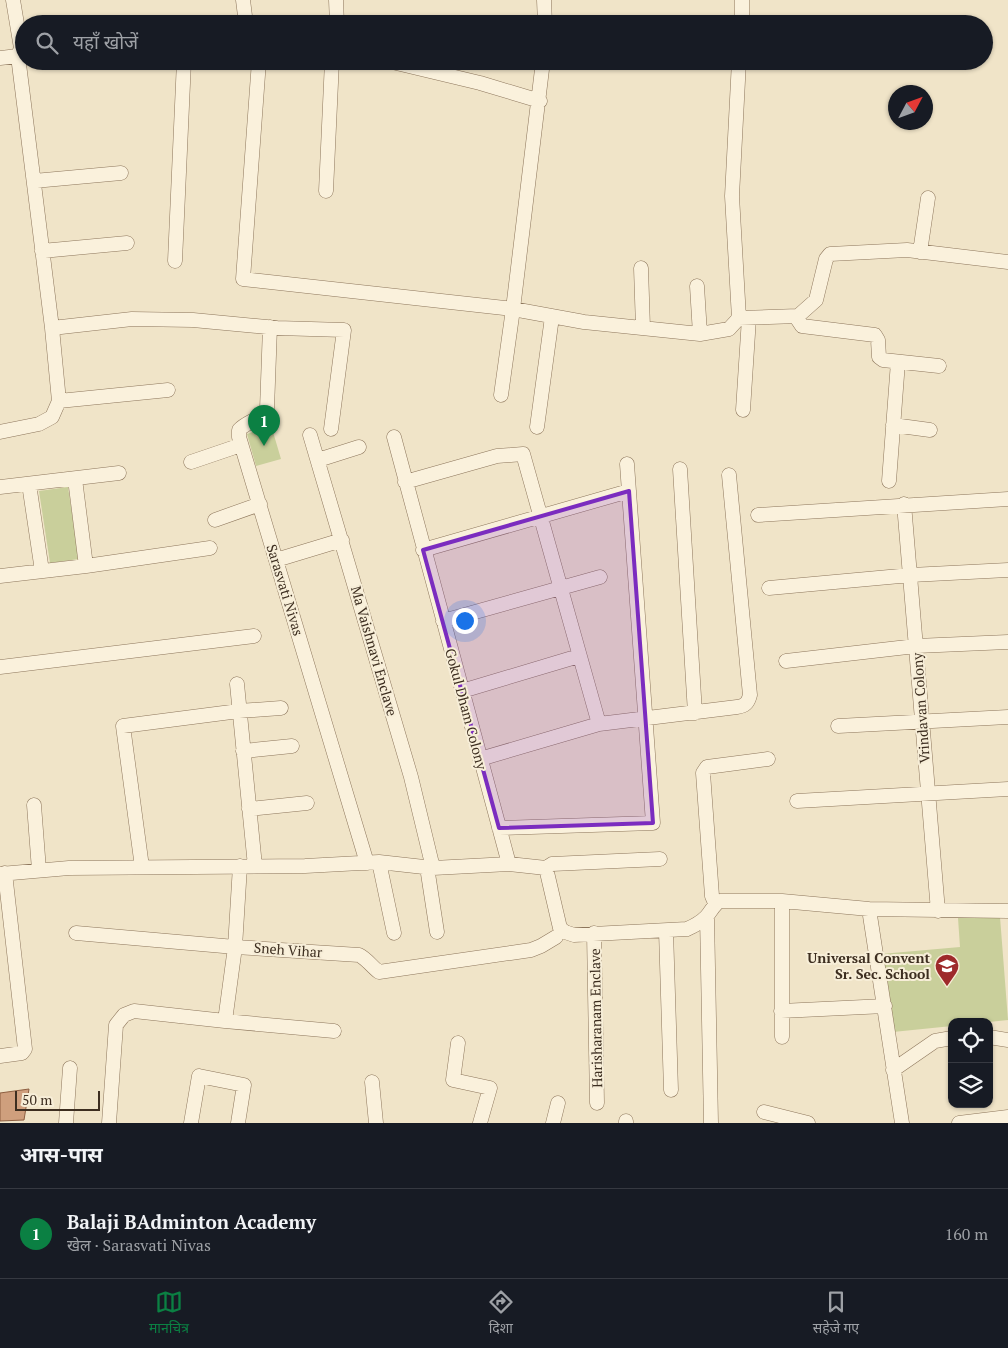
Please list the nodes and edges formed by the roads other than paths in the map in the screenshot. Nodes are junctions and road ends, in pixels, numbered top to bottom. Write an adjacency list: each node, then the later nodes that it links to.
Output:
1 (13, 0): 6 (street)
2 (243, 0): 7 (street)
3 (336, 0): 8 (street)
4 (544, 0): 9 (street)
5 (742, 0): 10 (street)
6 (15, 15)
7 (245, 15)
8 (337, 15)
9 (545, 15)
10 (742, 15)
11 (15, 53): 12 (street)
12 (0, 58)
13 (23, 70): 22 (street)
14 (184, 70): 28 (street)
15 (258, 70): 32 (street)
16 (332, 70): 23 (street)
17 (426, 70): 20 (street)
18 (542, 70): 20 (street)
19 (739, 70): 35 (street)
20 (540, 101): 32 (street)
21 (121, 173): 22 (street)
22 (34, 180): 26 (street)
23 (326, 191)
24 (928, 198): 27 (street)
25 (127, 243): 26 (street)
26 (42, 251): 37 (street)
27 (920, 252): 29 (street); 34 (street)
28 (175, 261)
29 (1008, 262)
30 (641, 268): 38 (street)
31 (698, 286): 39 (street)
32 (514, 309): 33 (street); 43 (street)
33 (552, 317): 38 (street); 47 (street)
34 (796, 317): 35 (street); 40 (street)
35 (744, 318): 39 (street); 45 (street)
36 (270, 327): 37 (street); 48 (street); 53 (street)
37 (52, 328): 44 (street)
38 (643, 328): 39 (street)
39 (700, 334)
40 (898, 362): 41 (street); 46 (street)
41 (939, 366)
42 (168, 390): 44 (street)
43 (501, 394)
44 (59, 401): 50 (street)
45 (743, 410)
46 (893, 426): 49 (street); 62 (street)
47 (537, 427)
48 (331, 429)
49 (930, 430)
50 (0, 432)
51 (310, 435): 55 (street, Ma Vaishnavi Enclave)
52 (394, 437): 63 (street, Gokul Dham Colony)
53 (241, 445): 56 (street); 68 (street, Sarasvati Nivas)
54 (359, 447): 55 (street)
55 (318, 460): 73 (street, Ma Vaishnavi Enclave)
56 (191, 462)
57 (627, 464): 66 (street)
58 (680, 469): 96 (street)
59 (119, 474): 61 (street)
60 (729, 475): 96 (street)
61 (75, 479): 64 (street); 77 (street)
62 (889, 481)
63 (405, 482): 71 (street); 75 (street, Gokul Dham Colony)
64 (29, 484): 65 (street); 79 (street)
65 (0, 487)
66 (629, 491): 71 (street); 98 (street)
67 (1008, 499): 69 (street)
68 (260, 504): 72 (street); 76 (street, Sarasvati Nivas)
69 (904, 504): 70 (street); 80 (street, Vrindavan Colony)
70 (758, 515)
71 (540, 517): 75 (street); 83 (street)
72 (215, 520)
73 (342, 540): 76 (street); 119 (street, Ma Vaishnavi Enclave)
74 (210, 548): 77 (street)
75 (423, 550): 85 (street, Gokul Dham Colony)
76 (276, 560): 114 (street, Sarasvati Nivas)
77 (86, 566): 79 (street)
78 (1008, 570): 80 (street)
79 (42, 571): 81 (street)
80 (911, 574): 84 (street); 88 (street, Vrindavan Colony)
81 (0, 576)
82 (600, 577): 83 (street)
83 (560, 588): 85 (street); 89 (street)
84 (769, 588)
85 (443, 621): 93 (street, Gokul Dham Colony)
86 (254, 636): 91 (street)
87 (1008, 642): 88 (street)
88 (916, 646): 90 (street); 99 (street, Vrindavan Colony)
89 (579, 656): 93 (street); 100 (street)
90 (786, 661)
91 (0, 667)
92 (236, 684): 95 (street)
93 (462, 691): 104 (street, Gokul Dham Colony)
94 (281, 708): 95 (street)
95 (239, 712): 103 (street); 118 (street)
96 (695, 712): 98 (street)
97 (1008, 717): 99 (street)
98 (646, 719): 100 (street); 112 (street)
99 (922, 721): 101 (street); 107 (street, Vrindavan Colony)
100 (599, 724): 104 (street)
101 (838, 726)
102 (292, 746): 103 (street)
103 (243, 751): 111 (street)
104 (480, 759): 112 (street, Gokul Dham Colony)
105 (768, 759): 124 (street)
106 (1008, 789): 107 (street)
107 (927, 792): 108 (street); 126 (street, Vrindavan Colony)
108 (797, 801)
109 (307, 803): 111 (street)
110 (34, 806): 121 (street)
111 (249, 808): 117 (street)
112 (499, 828): 115 (street, Gokul Dham Colony)
113 (660, 859): 120 (street)
114 (373, 862): 117 (street); 119 (street); 132 (street, Sarasvati Nivas)
115 (509, 864): 119 (street); 120 (street)
116 (240, 866): 117 (street); 118 (street); 135 (street)
117 (255, 866)
118 (142, 867): 121 (street)
119 (430, 867): 129 (street, Ma Vaishnavi Enclave)
120 (546, 868): 133 (street)
121 (39, 870): 122 (street)
122 (2, 874): 145 (street)
123 (782, 901): 124 (street); 125 (street); 137 (street)
124 (716, 903): 128 (street)
125 (869, 909): 126 (street); 136 (street)
126 (938, 911): 127 (street)
127 (1008, 911)
128 (707, 916): 130 (street); 161 (street)
129 (437, 932)
130 (666, 932): 133 (street); 149 (street)
131 (76, 933): 135 (street)
132 (394, 933)
133 (594, 933): 151 (street, Harisharanam Enclave)
134 (556, 936): 135 (street, Sneh Vihar)
135 (236, 947): 138 (street, Sneh Vihar)
136 (885, 1006): 137 (street); 147 (street)
137 (782, 1011): 140 (street)
138 (225, 1021): 139 (street); 155 (street)
139 (334, 1031)
140 (782, 1037)
141 (993, 1038): 143 (street)
142 (948, 1039): 147 (street)
143 (1008, 1040)
144 (458, 1043): 159 (street)
145 (0, 1056)
146 (70, 1068): 154 (street)
147 (893, 1070): 163 (street)
148 (372, 1082): 158 (street)
149 (671, 1090)
150 (558, 1103): 160 (street)
151 (597, 1103)
152 (764, 1112): 162 (street)
153 (1008, 1117): 164 (street)
154 (66, 1123)
155 (109, 1123)
156 (191, 1123): 157 (street)
157 (238, 1123)
158 (376, 1123)
159 (480, 1123)
160 (553, 1123)
161 (711, 1123)
162 (808, 1123)
163 (902, 1123)
164 (960, 1123)

